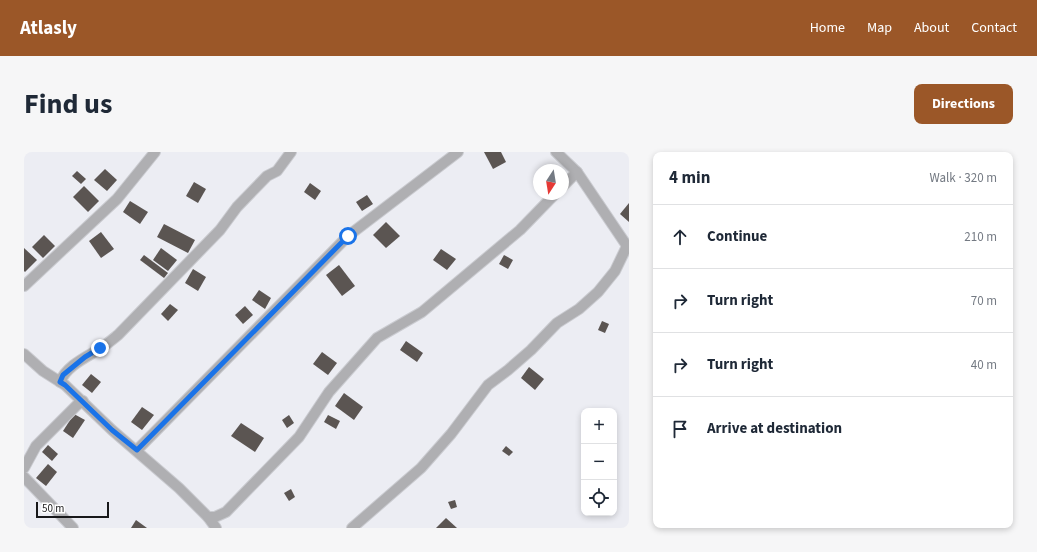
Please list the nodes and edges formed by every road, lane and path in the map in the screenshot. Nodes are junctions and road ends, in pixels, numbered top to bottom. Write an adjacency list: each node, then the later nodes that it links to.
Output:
1 (155, 152): 9 (street)
2 (291, 152): 11 (street)
3 (458, 152): 13 (street)
4 (556, 152): 5 (street)
5 (577, 172): 6 (street); 8 (street)
6 (569, 180)
7 (549, 200): 16 (street)
8 (628, 247): 19 (street)
9 (24, 286)
10 (24, 354): 11 (street)
11 (60, 382): 12 (street)
12 (82, 402): 13 (street); 14 (street)
13 (137, 450): 16 (street)
14 (24, 468)
15 (24, 477): 17 (street)
16 (208, 517): 18 (street)
17 (72, 528)
18 (216, 528)
19 (352, 528)

